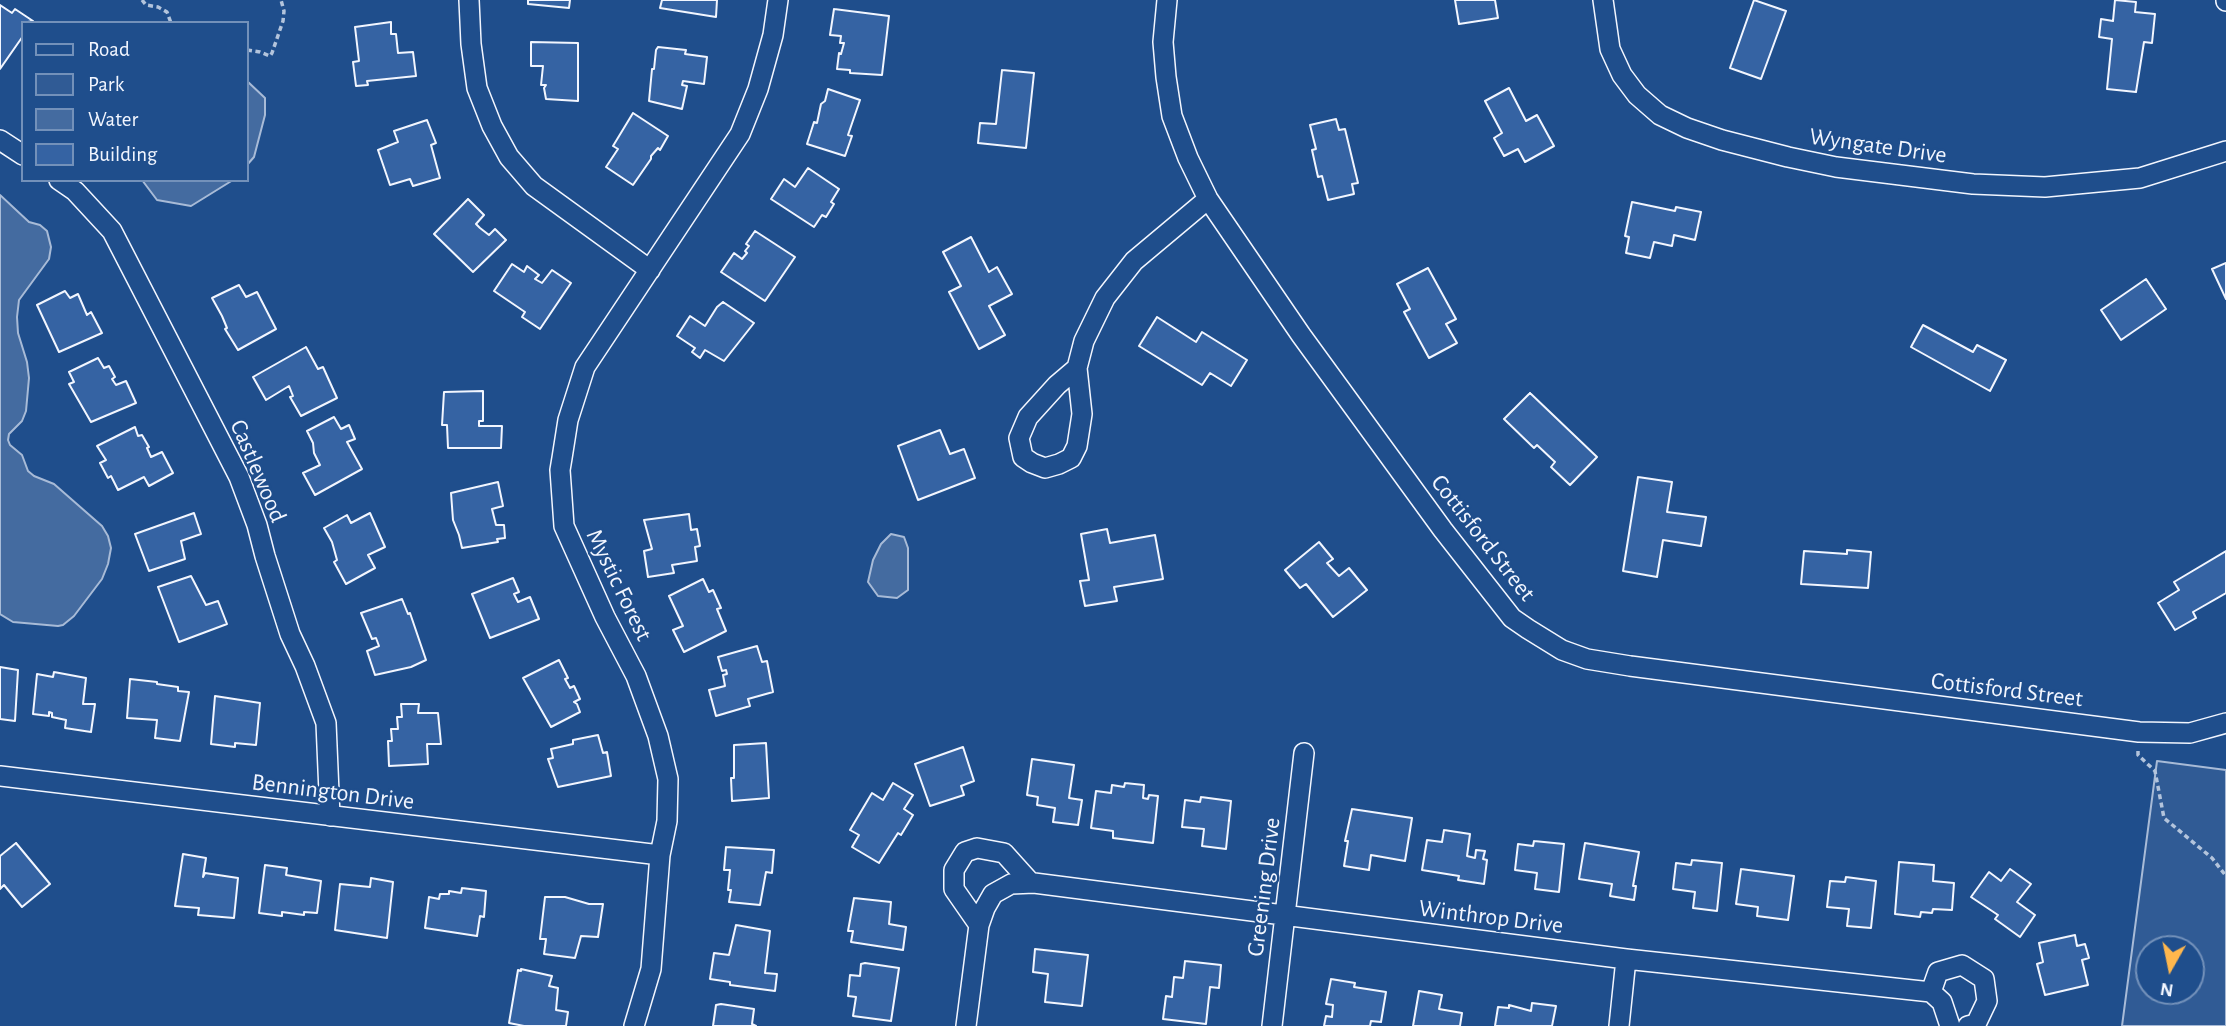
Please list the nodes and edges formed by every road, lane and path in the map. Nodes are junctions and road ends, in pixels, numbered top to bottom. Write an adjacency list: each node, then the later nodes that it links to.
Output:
1 (142, 0): 7 (path)
2 (281, 0): 8 (path)
3 (469, 0): 14 (street)
4 (778, 0): 14 (street, Mystic Forest)
5 (1167, 0): 13 (street, Cottisford Street)
6 (1603, 0): 10 (street, Wyngate Drive)
7 (170, 21)
8 (248, 50)
9 (0, 140): 11 (street)
10 (2226, 152)
11 (21, 154)
12 (62, 182): 20 (street, Castlewood)
13 (1208, 199): 15 (street); 17 (street, Cottisford Street)
14 (650, 270): 21 (street, Mystic Forest)
15 (1077, 368): 15 (street)
16 (2226, 723): 17 (street, Cottisford Street)
17 (2139, 732): 22 (path)
18 (1304, 753): 24 (street, Greening Drive)
19 (0, 776): 20 (street, Bennington Drive)
20 (330, 816): 21 (street, Bennington Drive)
21 (660, 855): 28 (street, Mystic Forest)
22 (2226, 876)
23 (1031, 883): 24 (street, Winthrop Drive); 25 (street, Winthrop Drive); 25 (street)
24 (1285, 916): 26 (street, Winthrop Drive); 30 (street, Greening Drive)
25 (979, 926): 29 (street)
26 (1626, 959): 27 (street, Winthrop Drive); 31 (street)
27 (1936, 997): 32 (street); 33 (street)
28 (634, 1026)
29 (966, 1026)
30 (1272, 1026)
31 (1619, 1026)
32 (1950, 1026)
33 (1968, 1026)

